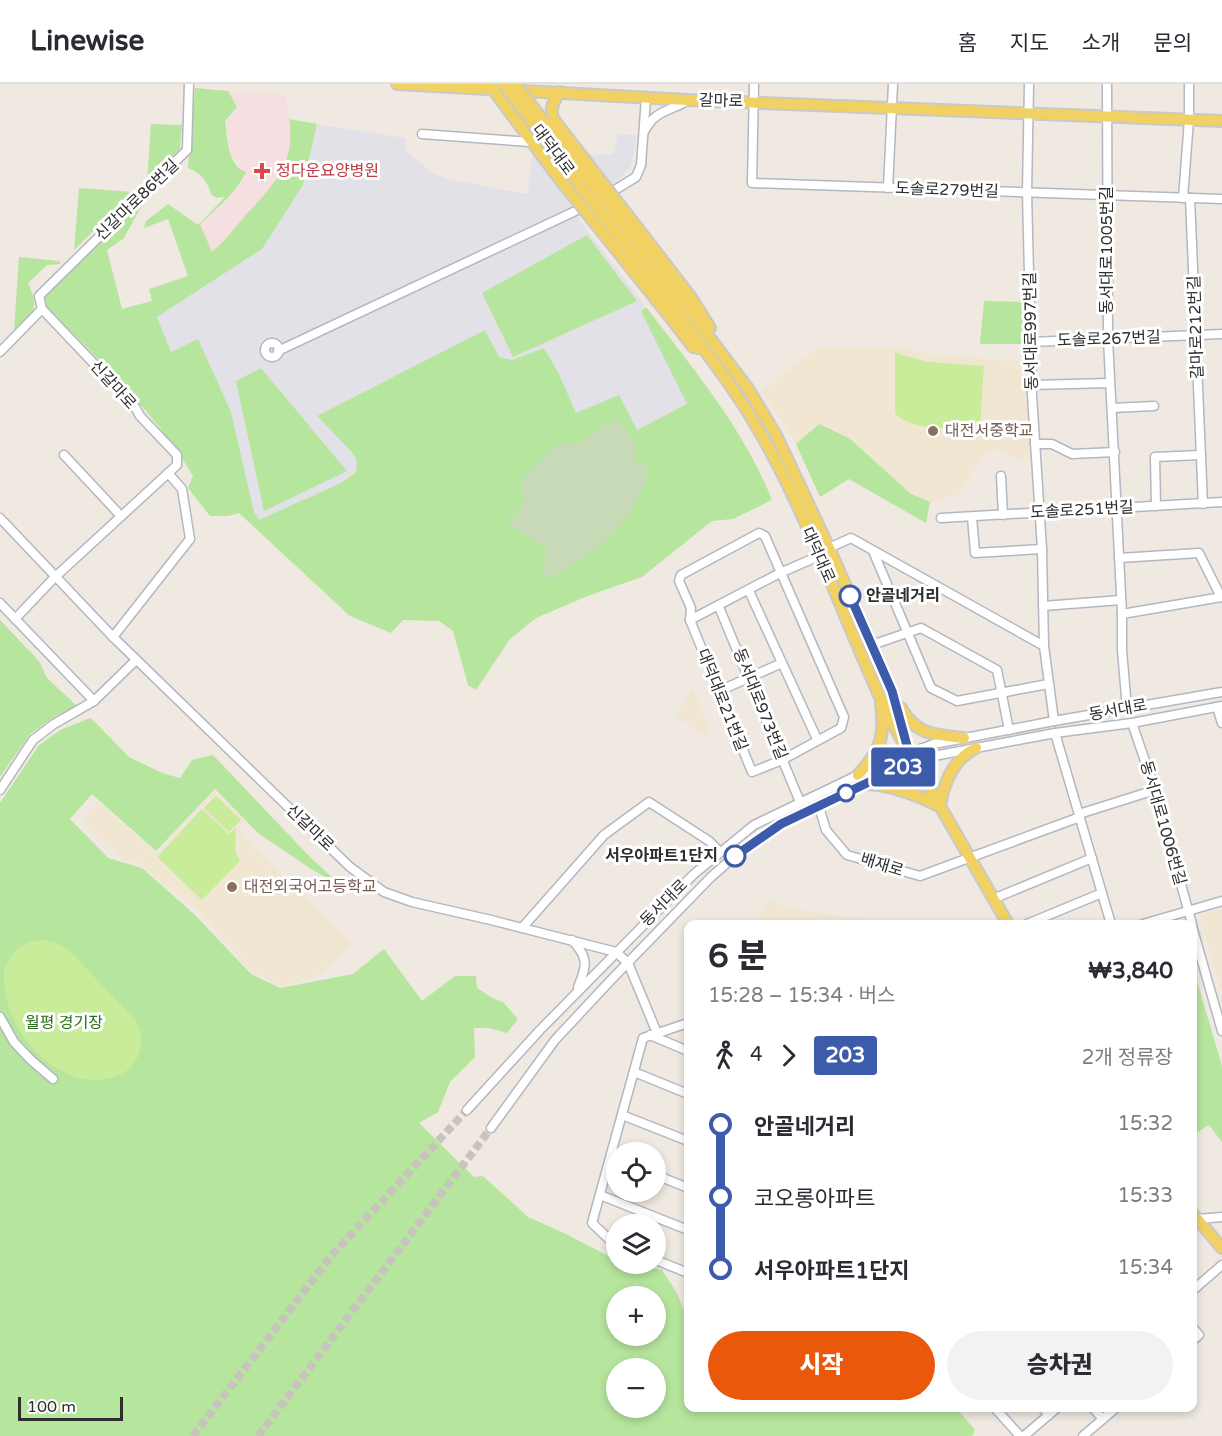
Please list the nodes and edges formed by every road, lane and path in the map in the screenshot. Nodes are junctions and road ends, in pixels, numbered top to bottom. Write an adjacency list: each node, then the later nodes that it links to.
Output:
1 (189, 84): 30 (street, 신갈마로86번길)
2 (397, 84): 10 (main road, 갈마로)
3 (504, 84): 29 (main road, 대덕대로, bridge)
4 (639, 84): 13 (main road)
5 (754, 84): 15 (street)
6 (893, 84): 16 (street)
7 (1029, 84): 17 (street, 동서대로997번길)
8 (1107, 84): 18 (street, 동서대로1005번길)
9 (1189, 84): 19 (street)
10 (490, 86): 11 (main road, 갈마로); 23 (main road)
11 (520, 86): 12 (main road, 갈마로); 29 (main road, 대덕대로, bridge)
12 (553, 89): 13 (main road, 갈마로); 29 (main road, bridge)
13 (642, 97): 14 (main road, 갈마로); 21 (street)
14 (688, 100): 15 (main road, 갈마로); 21 (street)
15 (753, 102): 16 (main road, 갈마로); 24 (street, 도솔로279번길)
16 (893, 108): 17 (main road, 갈마로); 24 (street)
17 (1028, 113): 18 (main road, 갈마로); 25 (street, 동서대로997번길)
18 (1106, 116): 19 (main road, 갈마로); 26 (street, 동서대로1005번길)
19 (1189, 120): 20 (main road, 갈마로); 27 (street)
20 (1222, 121)
21 (644, 131): 35 (street)
22 (422, 134): 23 (street, 대덕대로)
23 (530, 142): 29 (main road, bridge)
24 (888, 188): 25 (street, 도솔로279번길)
25 (1027, 192): 26 (street, 도솔로279번길); 34 (street, 동서대로997번길)
26 (1107, 195): 27 (street, 도솔로279번길); 33 (street, 동서대로1005번길)
27 (1187, 198): 28 (street, 도솔로279번길); 32 (street, 갈마로212번길)
28 (1222, 199)
29 (678, 304): 57 (main road, 대덕대로); 60 (main road, 대덕대로)
30 (42, 309): 36 (street); 45 (street, 신갈마로)
31 (1222, 334): 32 (street, 도솔로267번길)
32 (1196, 336): 33 (street, 도솔로267번길); 44 (street, 갈마로212번길)
33 (1108, 339): 34 (street, 도솔로267번길); 37 (street, 동서대로1005번길)
34 (1031, 342): 38 (street, 동서대로997번길)
35 (279, 351)
36 (0, 352)
37 (1110, 383): 38 (street); 40 (street, 동서대로1005번길)
38 (1032, 385): 41 (street, 동서대로997번길)
39 (1154, 406): 40 (street)
40 (1112, 408): 42 (street, 동서대로1005번길)
41 (1035, 444): 42 (street); 51 (street, 동서대로997번길)
42 (1115, 453): 50 (street, 동서대로1005번길)
43 (64, 455): 53 (street)
44 (1201, 455): 48 (street, 갈마로212번길); 49 (street)
45 (168, 473): 53 (street); 74 (street)
46 (1001, 476): 52 (street)
47 (1222, 502): 48 (street, 도솔로251번길)
48 (1203, 504): 49 (street, 도솔로251번길)
49 (1156, 506): 50 (street, 도솔로251번길)
50 (1117, 508): 51 (street, 도솔로251번길); 61 (street, 동서대로1005번길)
51 (1040, 513): 52 (street, 도솔로251번길); 58 (street, 동서대로997번길)
52 (1003, 515): 54 (street, 도솔로251번길)
53 (121, 516): 63 (street)
54 (972, 517): 56 (street, 도솔로251번길); 58 (street)
55 (0, 518): 63 (street, 신갈마로)
56 (941, 518)
57 (829, 548): 59 (street); 75 (main road, 대덕대로)
58 (1042, 549): 68 (street, 동서대로997번길)
59 (873, 551): 73 (street); 76 (street)
60 (819, 556): 62 (street); 85 (main road, 대덕대로)
61 (1119, 558): 65 (street); 66 (street, 동서대로1005번길)
62 (780, 573): 64 (street); 72 (street, 대덕대로21번길); 95 (street, 대덕대로21번길)
63 (54, 578): 71 (street); 74 (street, 신갈마로)
64 (749, 591): 69 (street); 78 (street)
65 (1222, 597): 70 (street)
66 (1121, 600): 68 (street); 70 (street, 동서대로1005번길)
67 (0, 603): 71 (street)
68 (1043, 606): 76 (street, 동서대로997번길)
69 (719, 607): 72 (street); 79 (street, 동서대로973번길)
70 (1122, 614): 88 (street, 동서대로1005번길)
71 (15, 619): 86 (street)
72 (690, 620): 81 (street, 대덕대로21번길)
73 (908, 632): 75 (street); 83 (street); 83 (street)
74 (113, 637): 77 (street, 신갈마로)
75 (872, 645): 82 (main road, 대덕대로)
76 (1044, 646): 80 (street, 동서대로997번길)
77 (136, 660): 86 (street); 118 (street, 신갈마로)
78 (782, 663): 79 (street); 95 (street)
79 (750, 677): 81 (street); 98 (street, 동서대로973번길)
80 (1048, 684): 83 (street); 89 (street, 동서대로997번길)
81 (719, 691): 98 (street, 대덕대로21번길)
82 (892, 691): 94 (main road); 97 (main road, 대덕대로)
83 (1002, 692): 92 (street)
84 (1222, 692): 88 (street, 동서대로)
85 (880, 697): 97 (main road, 대덕대로); 99 (main road)
86 (94, 701): 100 (street)
87 (1220, 706): 90 (street, 동서대로); 91 (street)
88 (1127, 709): 89 (street, 동서대로)
89 (1054, 721): 92 (street, 동서대로)
90 (1132, 723): 93 (street, 동서대로); 101 (street, 동서대로1006번길)
91 (1222, 723)
92 (1009, 730): 94 (street, 동서대로)
93 (1055, 733): 96 (street, 동서대로); 105 (street)
94 (964, 738): 97 (street, 동서대로)
95 (817, 739): 98 (street, 대덕대로21번길)
96 (976, 748): 97 (street, 동서대로); 103 (main road)
97 (912, 757): 99 (street, 동서대로); 103 (main road)
98 (782, 760): 102 (street, 동서대로973번길)
99 (860, 780): 102 (street, 동서대로); 103 (main road); 104 (street, 동서대로)
100 (0, 790)
101 (1155, 790): 105 (street, 배재로); 112 (street, 동서대로1006번길)
102 (800, 802): 106 (street, 동서대로)
103 (940, 806): 107 (main road)
104 (819, 807): 107 (street, 배재로); 122 (street, 동서대로)
105 (1079, 815): 107 (street, 배재로); 108 (street)
106 (719, 851): 118 (street); 121 (street, 동서대로)
107 (969, 857): 110 (main road)
108 (1092, 858): 109 (street); 110 (street)
109 (1102, 893): 114 (street); 115 (street)
110 (993, 899): 113 (main road)
111 (1222, 901): 112 (street)
112 (1189, 912): 116 (street); 117 (street, 동서대로1006번길)
113 (1006, 920)
114 (1037, 920)
115 (1110, 920)
116 (1158, 920)
117 (1191, 920)
118 (522, 928): 119 (street, 신갈마로)
119 (572, 940): 121 (street, 신갈마로); 123 (street)
120 (1197, 943): 126 (street, 동서대로1006번길)
121 (616, 952): 122 (street); 123 (street, 동서대로)
122 (628, 963): 127 (street); 134 (street, 동서대로)
123 (575, 994): 132 (street, 동서대로)
124 (0, 1017): 130 (street)
125 (684, 1024): 127 (street)
126 (1222, 1031)
127 (654, 1034): 128 (street); 129 (street)
128 (684, 1049)
129 (634, 1072): 131 (street); 133 (street)
130 (53, 1079)
131 (684, 1092)
132 (467, 1110)
133 (622, 1115): 135 (street); 136 (street)
134 (490, 1128)
135 (684, 1139)
136 (616, 1142)
137 (606, 1178): 140 (street)
138 (666, 1179): 139 (street)
139 (684, 1186)
140 (600, 1195): 144 (street); 145 (street)
141 (1222, 1216): 142 (street)
142 (1197, 1219)
143 (1197, 1222): 146 (main road)
144 (684, 1228)
145 (606, 1236)
146 (1222, 1248)
147 (666, 1264): 149 (street)
148 (1222, 1265): 150 (street)
149 (684, 1271)
150 (1197, 1287)
151 (999, 1412): 158 (street)
152 (1046, 1412): 156 (street)
153 (1052, 1412): 156 (street)
154 (1097, 1412): 157 (street)
155 (1111, 1412): 157 (street)
156 (1049, 1415): 158 (street)
157 (1103, 1419): 159 (street)
158 (1022, 1436)
159 (1083, 1436)

